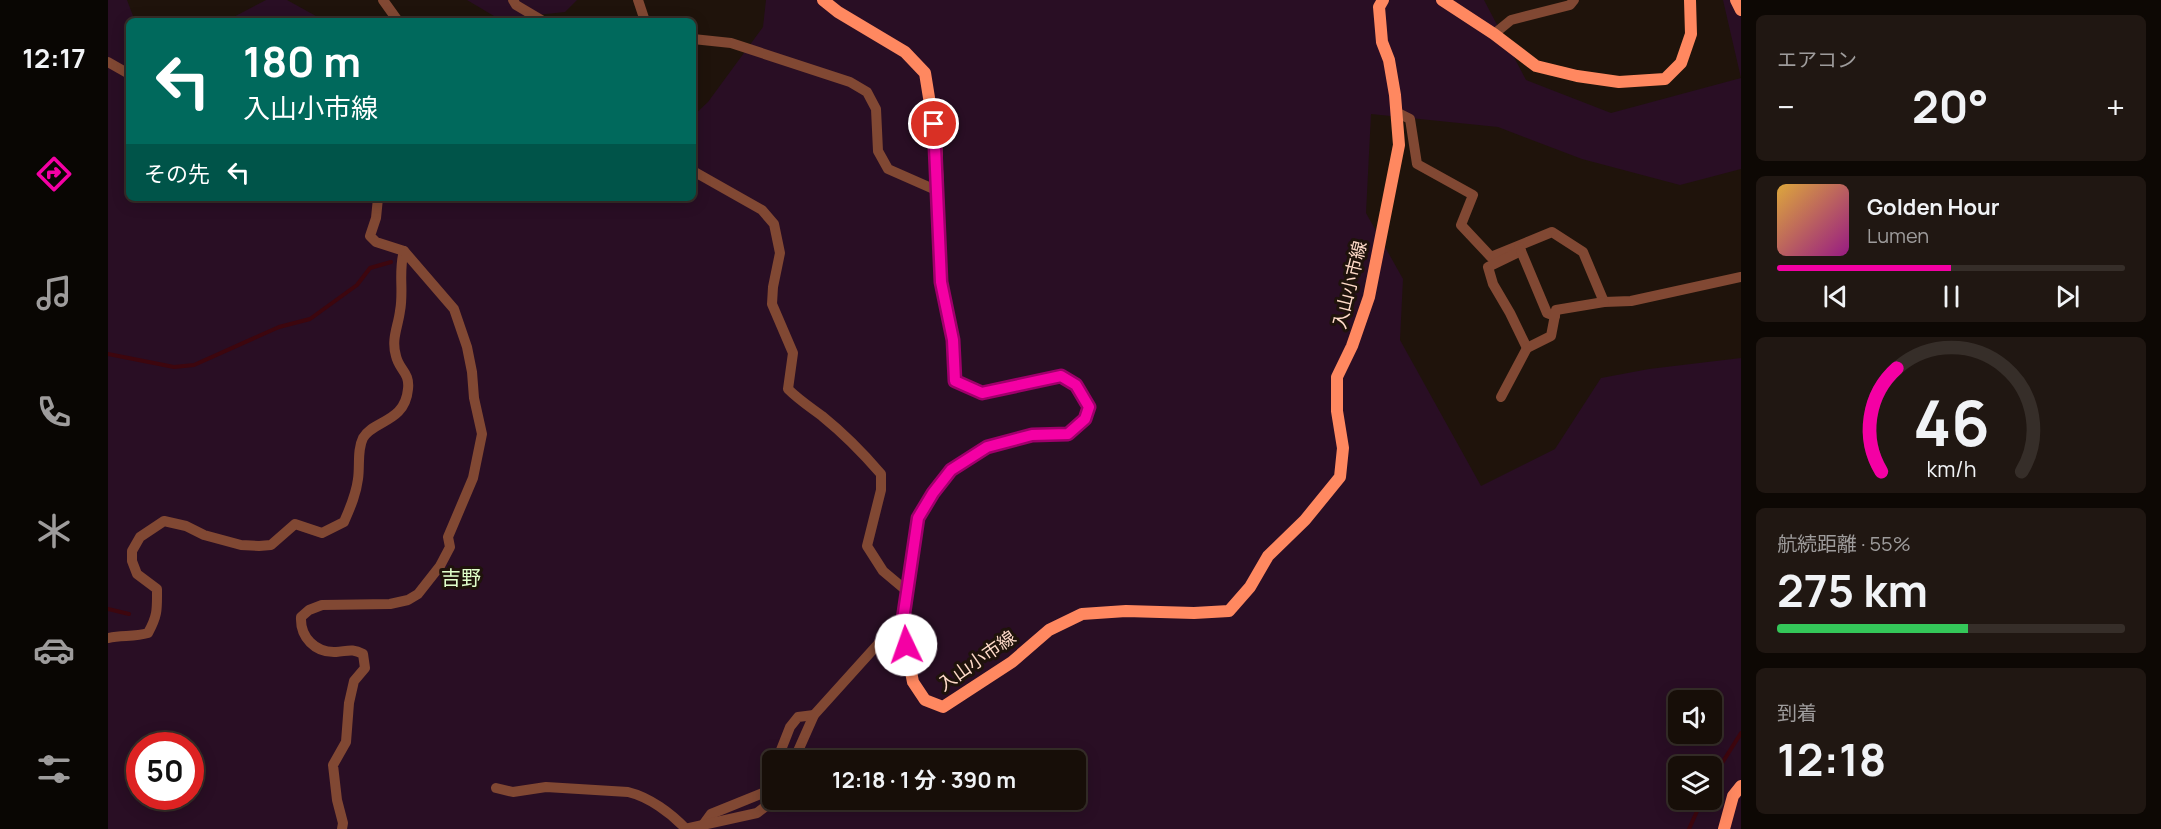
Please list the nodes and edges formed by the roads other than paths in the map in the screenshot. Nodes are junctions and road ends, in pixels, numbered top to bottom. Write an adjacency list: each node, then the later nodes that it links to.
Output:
1 (383, 0): 11 (street)
2 (513, 0): 12 (street)
3 (638, 0): 13 (street)
4 (823, 0): 20 (main road, 入山小市線)
5 (1383, 0): 18 (main road, 入山小市線)
6 (1442, 0): 14 (main road)
7 (1574, 0): 14 (street)
8 (1690, 0): 14 (main road)
9 (1737, 0): 10 (main road)
10 (1741, 10)
11 (396, 18)
12 (538, 18)
13 (644, 18)
14 (1494, 34)
15 (696, 39): 20 (street)
16 (108, 62): 17 (street)
17 (126, 72)
18 (1396, 112): 22 (street); 30 (main road, 入山小市線)
19 (696, 173): 29 (street)
20 (938, 190): 29 (main road, 入山小市線)
21 (378, 201): 23 (street)
22 (1519, 248): 25 (street); 26 (street); 27 (street)
23 (404, 251): 31 (street); 40 (street)
24 (1741, 277): 25 (street)
25 (1604, 302): 26 (street)
26 (1555, 316): 27 (street)
27 (1527, 348): 28 (street)
28 (1501, 397)
29 (908, 592): 30 (main road, 入山小市線)
30 (902, 626): 32 (street)
31 (108, 638)
32 (814, 716): 33 (street); 34 (street)
33 (781, 750)
34 (799, 750)
35 (1741, 786): 42 (main road)
36 (496, 788): 41 (street)
37 (762, 793): 39 (street)
38 (762, 809): 39 (street)
39 (703, 825): 41 (street)
40 (342, 829)
41 (685, 829)
42 (1724, 829)

